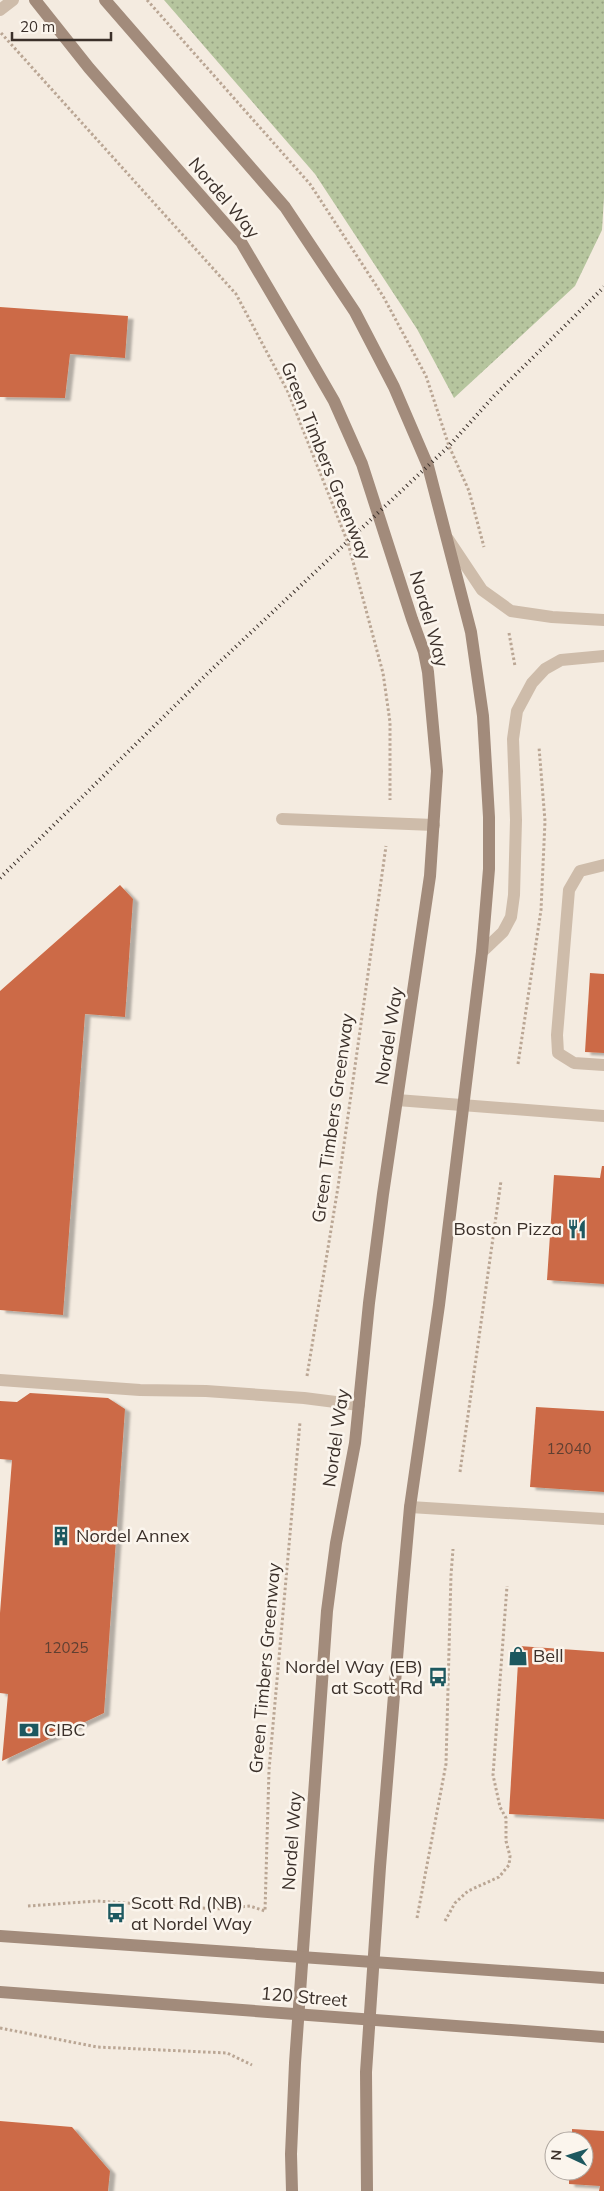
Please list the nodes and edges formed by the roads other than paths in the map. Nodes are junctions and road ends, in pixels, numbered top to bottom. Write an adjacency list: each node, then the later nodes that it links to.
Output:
1 (13, 0): 4 (street)
2 (35, 0): 9 (main road, Nordel Way)
3 (105, 0): 5 (main road, Nordel Way)
4 (0, 10)
5 (446, 537): 6 (street); 11 (main road, Nordel Way)
6 (604, 620)
7 (604, 656): 11 (street)
8 (282, 819): 9 (street)
9 (434, 826): 13 (main road, Nordel Way)
10 (604, 865): 12 (street)
11 (482, 952): 14 (main road, Nordel Way)
12 (604, 1065)
13 (396, 1100): 14 (street); 17 (main road, Nordel Way)
14 (463, 1106): 15 (street); 18 (main road, Nordel Way)
15 (604, 1116)
16 (0, 1380): 17 (street)
17 (359, 1405): 21 (main road, Nordel Way)
18 (410, 1507): 19 (street); 22 (main road, Nordel Way)
19 (604, 1519)
20 (0, 1936): 21 (main road)
21 (302, 1957): 22 (main road); 25 (main road, Nordel Way)
22 (374, 1962): 23 (main road); 26 (main road, Nordel Way)
23 (604, 1978)
24 (0, 1992): 25 (main road, 120 Street)
25 (299, 2014): 26 (main road, 120 Street); 28 (main road, Nordel Way)
26 (370, 2020): 27 (main road, 120 Street); 29 (main road, Nordel Way)
27 (604, 2037)
28 (292, 2191)
29 (367, 2191)

